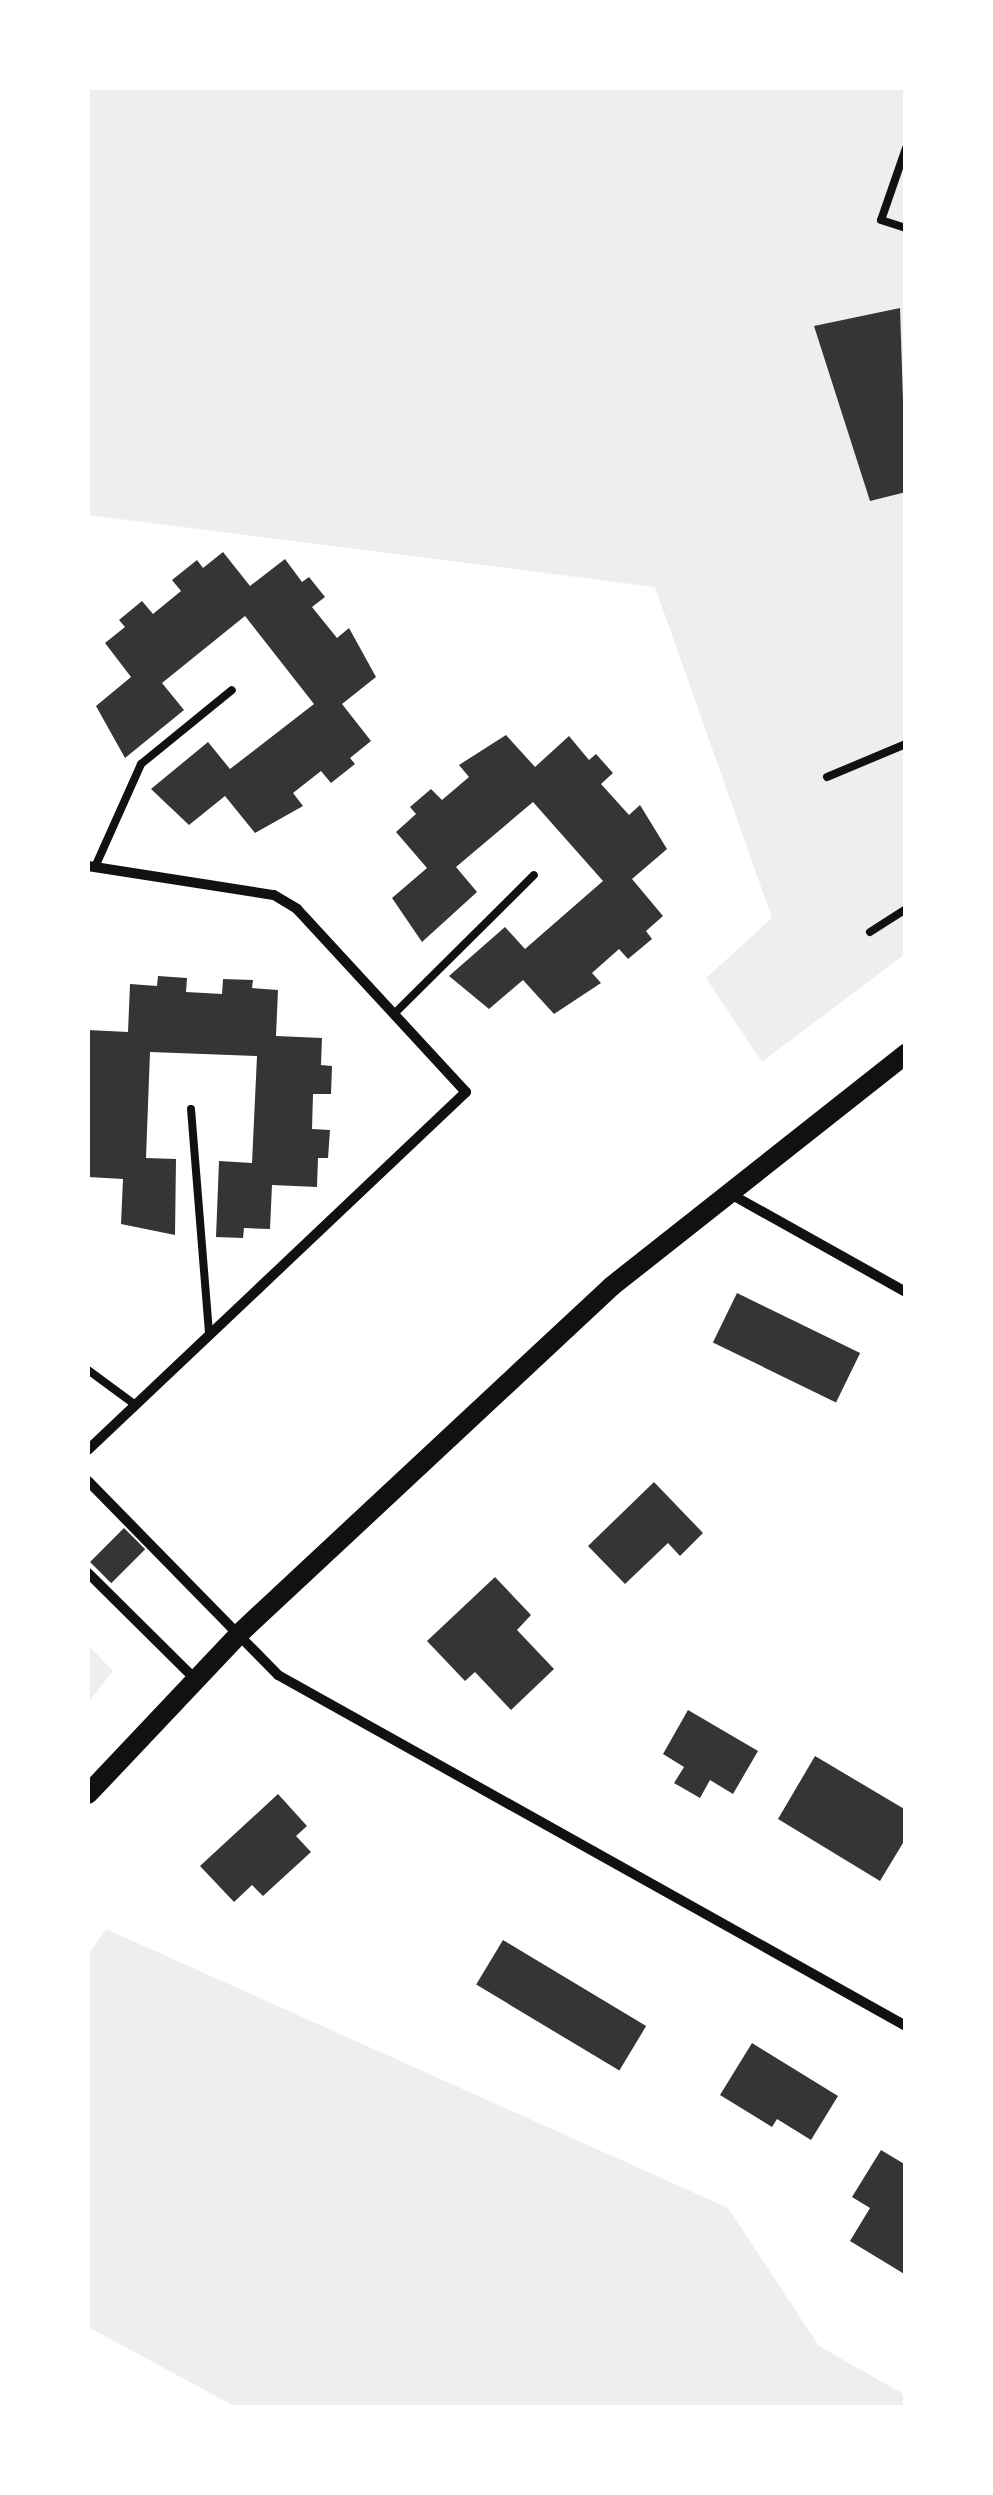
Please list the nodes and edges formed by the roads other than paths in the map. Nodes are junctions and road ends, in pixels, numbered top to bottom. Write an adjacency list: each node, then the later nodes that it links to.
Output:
1 (906, 148): 2 (lane)
2 (906, 228)
3 (232, 690): 6 (lane)
4 (906, 744): 5 (lane)
5 (827, 776)
6 (91, 866): 10 (street)
7 (534, 876): 10 (lane)
8 (906, 909): 9 (lane)
9 (870, 932)
10 (394, 1014): 15 (street)
11 (906, 1054): 13 (main road)
12 (191, 1109): 15 (lane)
13 (726, 1192): 14 (street); 21 (main road)
14 (906, 1292)
15 (209, 1332): 17 (street)
16 (88, 1370): 17 (lane)
17 (133, 1403): 18 (street)
18 (88, 1450)
19 (88, 1480): 21 (street)
20 (88, 1573): 22 (street)
21 (241, 1632): 22 (main road); 24 (street)
22 (195, 1679): 23 (main road)
23 (88, 1794)
24 (906, 2026)

